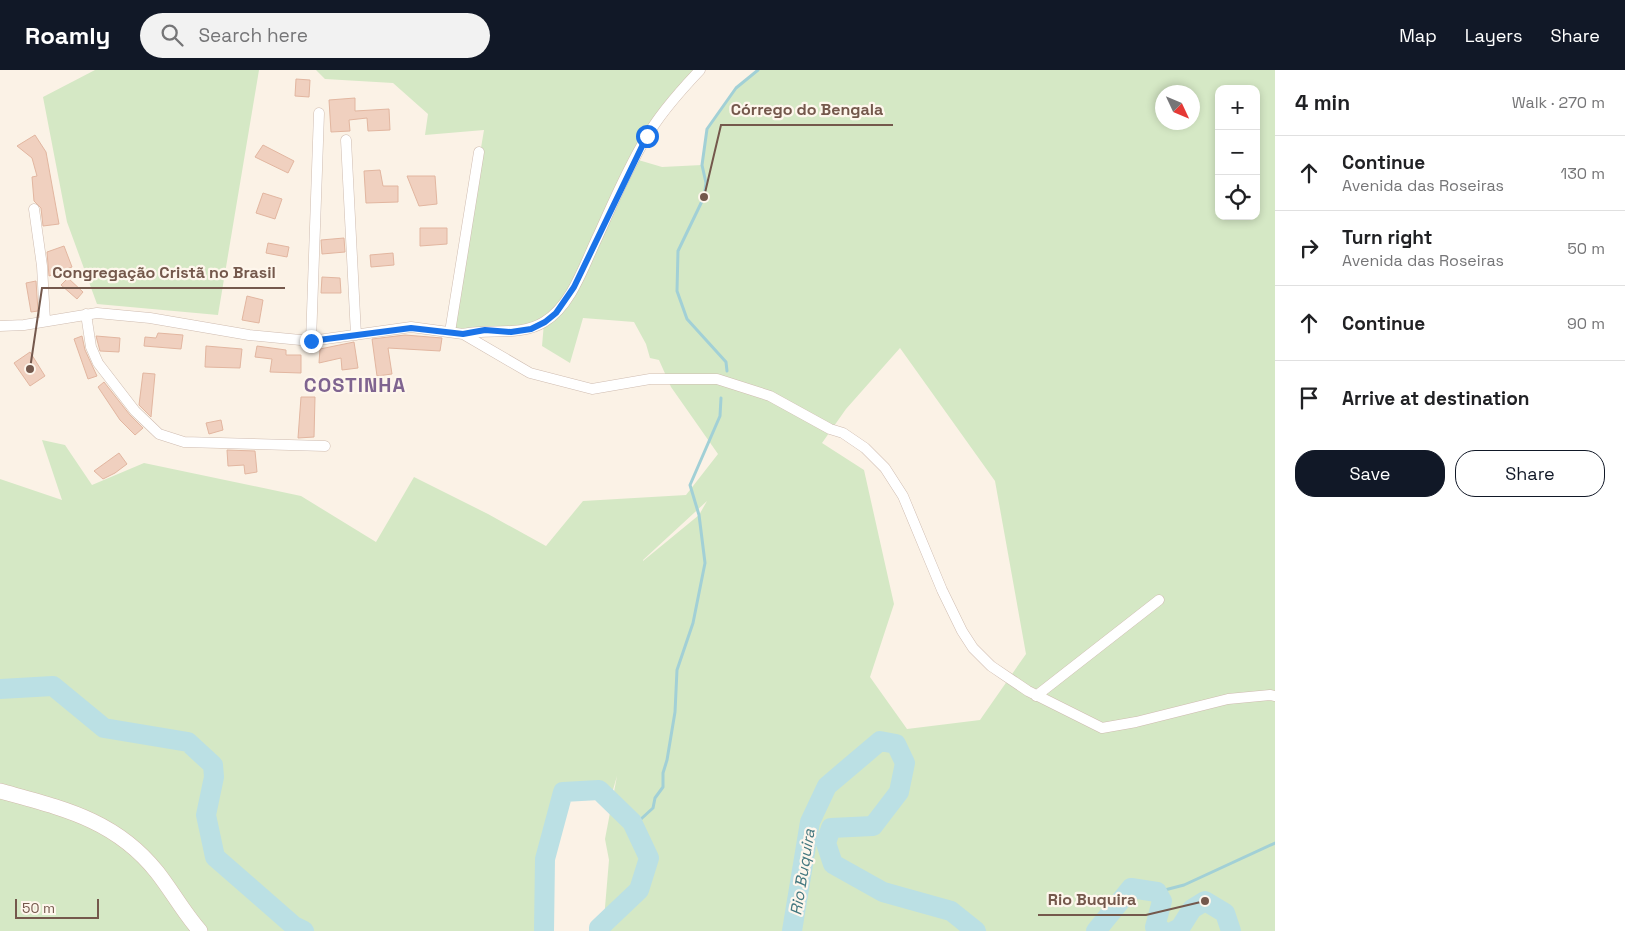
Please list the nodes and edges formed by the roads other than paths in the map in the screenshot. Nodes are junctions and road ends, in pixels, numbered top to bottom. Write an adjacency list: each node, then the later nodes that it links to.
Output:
1 (700, 70): 10 (street)
2 (319, 113): 12 (street)
3 (346, 140): 11 (street)
4 (479, 152): 9 (street)
5 (34, 209): 7 (street)
6 (86, 314): 7 (street); 12 (street); 13 (street)
7 (45, 321): 8 (street)
8 (0, 326)
9 (450, 332): 10 (street); 11 (street)
10 (463, 334): 15 (street)
11 (356, 335): 12 (street)
12 (311, 341)
13 (325, 446)
14 (1159, 600): 15 (street)
15 (1036, 696): 16 (street)
16 (1275, 696)
17 (0, 792): 18 (main road)
18 (200, 931)

